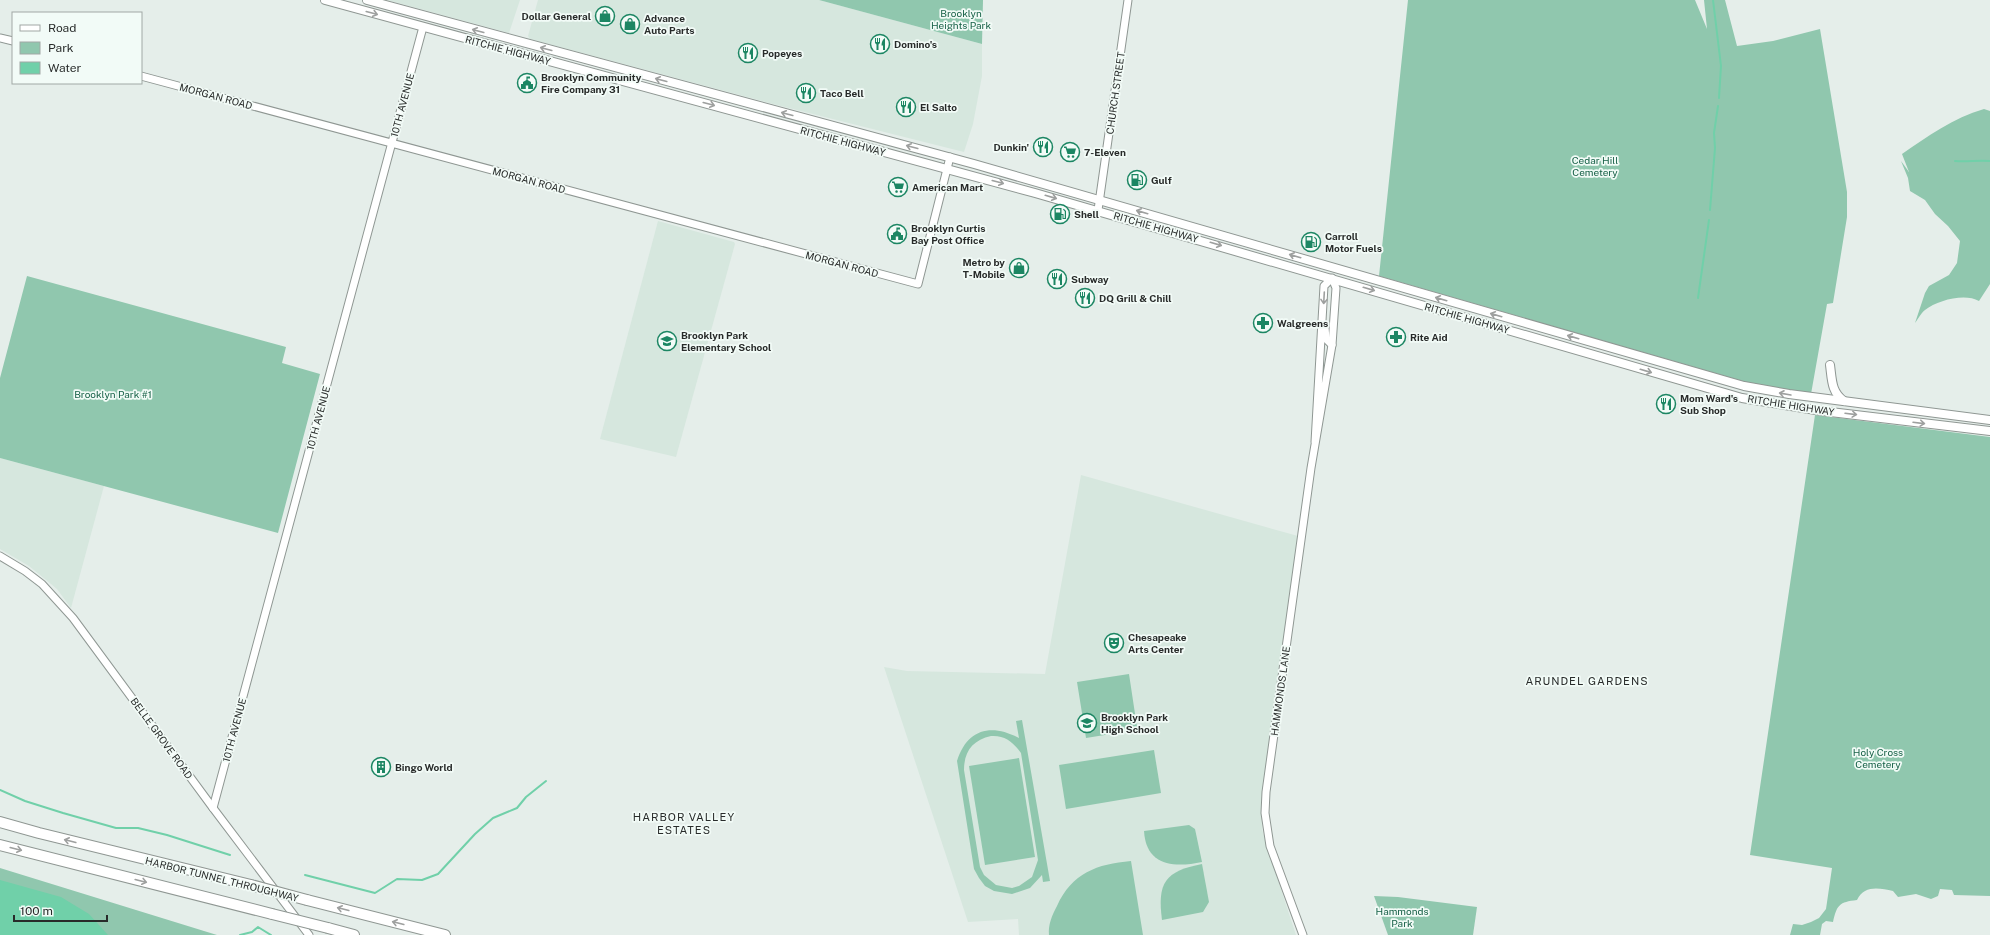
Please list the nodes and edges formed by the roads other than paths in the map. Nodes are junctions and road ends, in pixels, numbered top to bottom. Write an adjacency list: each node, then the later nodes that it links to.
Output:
1 (325, 0): 4 (main road, RITCHIE HIGHWAY, one-way to 4)
2 (367, 0): 9 (main road, RITCHIE HIGHWAY, one-way to 2)
3 (1128, 0): 11 (street, CHURCH STREET)
4 (423, 27): 8 (street, 10TH AVENUE); 10 (main road, RITCHIE HIGHWAY, one-way to 10)
5 (0, 38): 6 (street)
6 (12, 41)
7 (142, 76): 8 (street, MORGAN ROAD)
8 (392, 143): 10 (street, MORGAN ROAD); 24 (street, 10TH AVENUE)
9 (950, 157): 10 (street); 11 (main road, RITCHIE HIGHWAY)
10 (947, 168): 12 (main road, RITCHIE HIGHWAY, one-way to 12)
11 (1099, 200): 12 (street, CHURCH STREET); 19 (main road, RITCHIE HIGHWAY, one-way to 11)
12 (1098, 210): 13 (main road, RITCHIE HIGHWAY, one-way to 13)
13 (1332, 278): 14 (street, HAMMONDS LANE, one-way to 14); 16 (street, HAMMONDS LANE); 21 (main road, RITCHIE HIGHWAY, one-way to 21)
14 (1322, 320): 15 (street, HAMMONDS LANE); 16 (street)
15 (1320, 345): 18 (street); 22 (street, HAMMONDS LANE)
16 (1332, 345): 18 (street, HAMMONDS LANE)
17 (1830, 365): 19 (main road)
18 (1325, 384): 22 (street, HAMMONDS LANE)
19 (1847, 402): 20 (main road, RITCHIE HIGHWAY)
20 (1990, 420)
21 (1990, 432)
22 (1316, 442): 30 (street, HAMMONDS LANE)
23 (0, 556): 24 (street, BELLE GROVE ROAD)
24 (213, 808): 27 (street, BELLE GROVE ROAD)
25 (0, 822): 29 (highway, HARBOR TUNNEL THROUGHWAY, one-way to 25, bridge)
26 (0, 845): 28 (highway, one-way to 28, bridge)
27 (309, 935)
28 (354, 935)
29 (445, 935)
30 (1303, 935)

